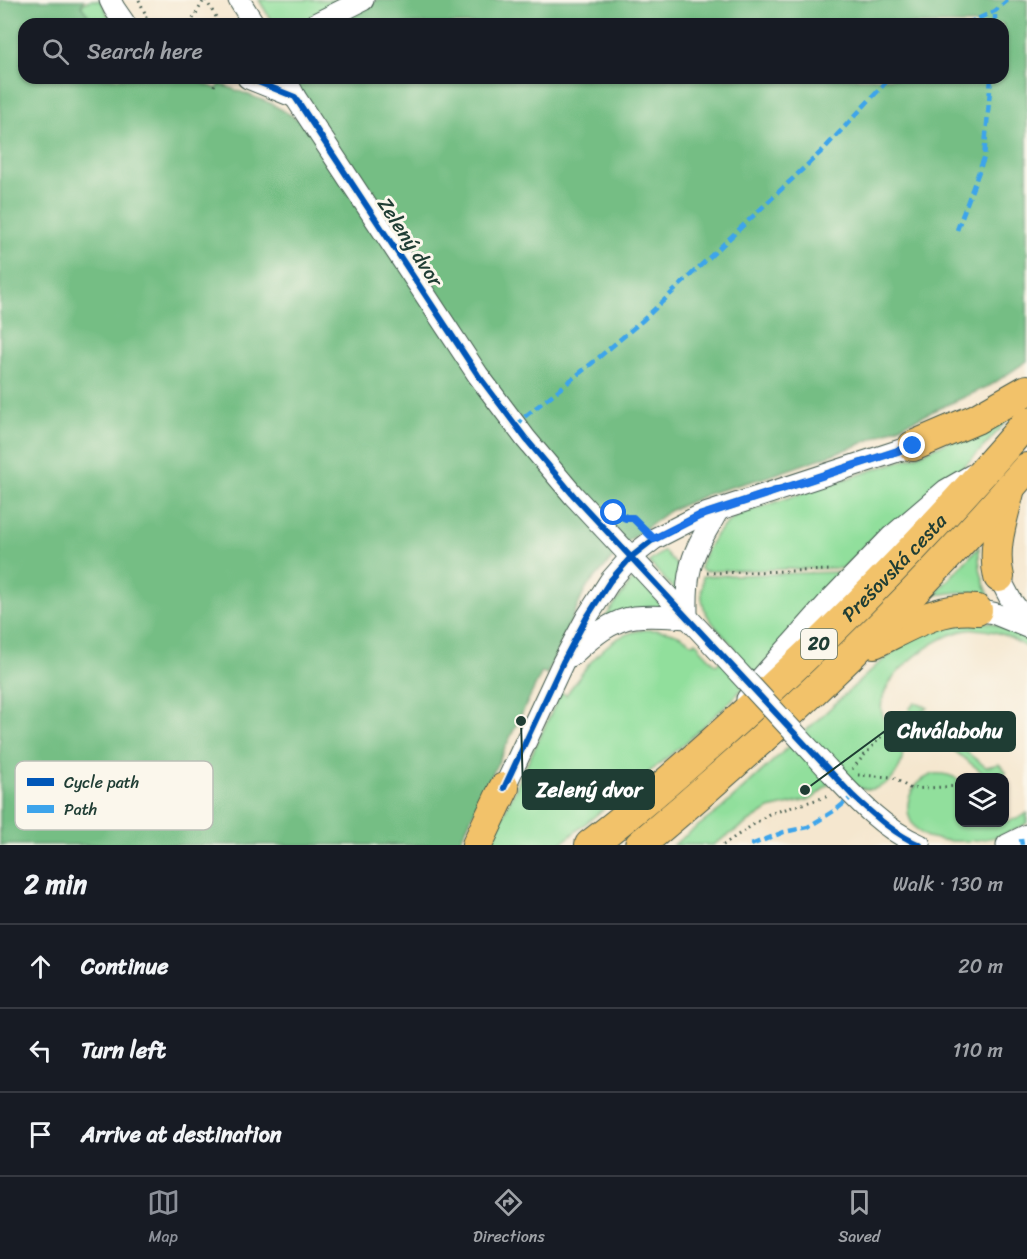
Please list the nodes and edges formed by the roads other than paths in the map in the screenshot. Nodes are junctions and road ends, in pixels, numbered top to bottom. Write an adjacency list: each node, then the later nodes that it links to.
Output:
1 (110, 0): 4 (street)
2 (238, 0): 5 (street)
3 (363, 0): 6 (street)
4 (121, 18)
5 (250, 18)
6 (327, 18)
7 (263, 84): 9 (street)
8 (288, 84): 9 (street, Zelený dvor)
9 (295, 97): 15 (street, Zelený dvor)
10 (1027, 390): 12 (highway)
11 (1027, 422): 26 (highway, Prešovská cesta / 20)
12 (913, 446): 14 (street)
13 (1018, 478): 16 (highway); 21 (highway, Prešovská cesta / 20)
14 (718, 510): 15 (street); 18 (street)
15 (631, 557): 18 (street, Zelený dvor); 22 (street)
16 (999, 577): 19 (street)
17 (977, 610): 20 (street); 21 (highway)
18 (687, 618): 22 (street); 28 (street, Zelený dvor, bridge)
19 (1027, 621)
20 (1027, 627)
21 (855, 652): 27 (highway, Prešovská cesta / 20)
22 (563, 662): 23 (street)
23 (504, 788): 25 (highway)
24 (1027, 835): 29 (street)
25 (477, 845)
26 (590, 845)
27 (640, 845)
28 (920, 845)
29 (1007, 845)

